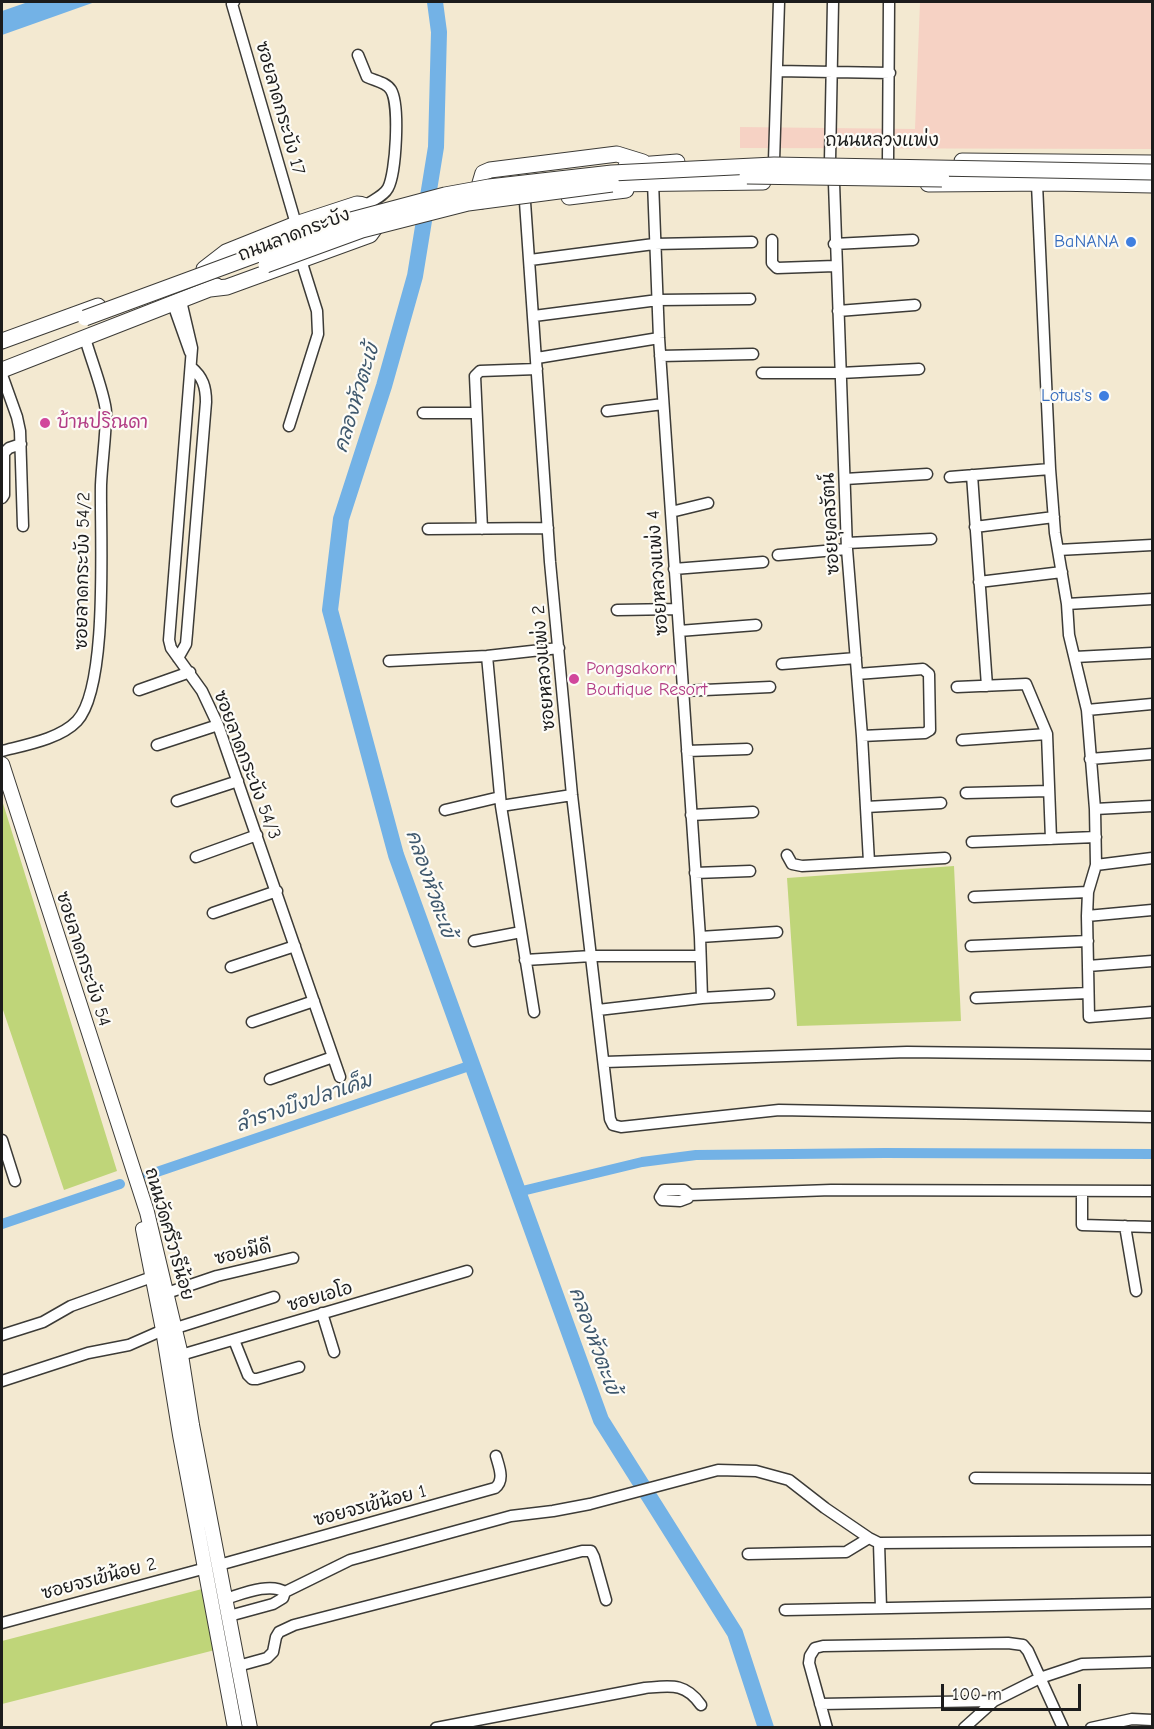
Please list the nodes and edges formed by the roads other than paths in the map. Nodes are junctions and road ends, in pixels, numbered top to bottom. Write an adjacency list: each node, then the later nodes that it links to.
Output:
1 (234, 2): 23 (street, ซอยลาดกระบัง 17)
2 (779, 2): 6 (street)
3 (832, 2): 7 (street)
4 (890, 2): 8 (street)
5 (358, 55): 22 (street)
6 (777, 71): 7 (street); 9 (street)
7 (832, 71): 8 (street); 10 (street)
8 (890, 73): 11 (street)
9 (774, 161): 10 (main road, ถนนหลวงแพ่ง); 13 (main road, ถนนหลวงแพ่ง)
10 (830, 161): 11 (main road, ถนนหลวงแพ่ง)
11 (888, 161): 12 (main road, ถนนหลวงแพ่ง)
12 (1152, 163)
13 (648, 164): 14 (main road, ถนนหลวงแพ่ง); 21 (main road)
14 (612, 167): 32 (main road, ถนนลาดกระบัง, bridge)
15 (1152, 172): 43 (main road, bridge)
16 (1152, 178): 46 (main road, bridge)
17 (652, 182): 18 (main road); 21 (main road); 27 (street, ซอยหลวงแพ่ง 4); 33 (main road, ถนนลาดกระบัง, bridge)
18 (834, 183): 19 (main road); 28 (street, ซอยยุคลรัตน์)
19 (1037, 184): 20 (main road); 60 (street)
20 (1152, 185)
21 (525, 202): 30 (street, ซอยหลวงแพ่ง 2)
22 (366, 205): 23 (main road); 29 (main road)
23 (296, 224): 32 (main road)
24 (772, 240): 31 (street)
25 (913, 240): 28 (street)
26 (752, 242): 27 (street)
27 (654, 244): 30 (street); 35 (street, ซอยหลวงแพ่ง 4)
28 (834, 244): 31 (street, ซอยยุคลรัตน์)
29 (301, 260): 33 (main road); 58 (street)
30 (530, 260): 39 (street, ซอยหลวงแพ่ง 2)
31 (835, 267): 38 (street, ซอยยุคลรัตน์)
32 (204, 269): 42 (main road, ถนนลาดกระบัง)
33 (210, 289): 36 (main road, ถนนลาดกระบัง)
34 (750, 299): 35 (street)
35 (657, 300): 39 (street); 41 (street, ซอยหลวงแพ่ง 4)
36 (177, 303): 40 (main road, ถนนลาดกระบัง); 48 (street, ซอยลาดกระบัง 54/3)
37 (915, 305): 38 (street)
38 (838, 310): 52 (street, ซอยยุคลรัตน์)
39 (534, 315): 47 (street, ซอยหลวงแพ่ง 2)
40 (85, 338): 50 (main road, ถนนลาดกระบัง); 112 (street, ซอยลาดกระบัง 54/2)
41 (659, 338): 45 (street, ซอยหลวงแพ่ง 4); 47 (street)
42 (2, 340)
43 (2, 348)
44 (753, 354): 45 (street)
45 (660, 356): 54 (street, ซอยหลวงแพ่ง 4)
46 (2, 359)
47 (537, 364): 57 (street); 71 (street, ซอยหลวงแพ่ง 2)
48 (191, 367): 93 (street, ซอยลาดกระบัง 54/3); 93 (street)
49 (919, 369): 52 (street)
50 (2, 370)
51 (762, 373): 52 (street)
52 (840, 373): 64 (street, ซอยยุคลรัตน์)
53 (2, 375): 59 (street)
54 (663, 404): 55 (street); 67 (street, ซอยหลวงแพ่ง 4)
55 (607, 411)
56 (423, 413): 57 (street)
57 (476, 413): 73 (street)
58 (289, 426)
59 (21, 444): 65 (street); 69 (street)
60 (1050, 470): 62 (street); 68 (street)
61 (927, 474): 64 (street)
62 (972, 475): 63 (street); 70 (street)
63 (950, 477)
64 (845, 479): 76 (street, ซอยยุคลรัตน์)
65 (2, 498)
66 (708, 503): 67 (street)
67 (670, 512): 80 (street, ซอยหลวงแพ่ง 4)
68 (1054, 517): 70 (street); 77 (street)
69 (23, 526)
70 (975, 526): 82 (street)
71 (548, 528): 73 (street); 89 (street, ซอยหลวงแพ่ง 2)
72 (428, 529): 73 (street)
73 (482, 529)
74 (931, 539): 76 (street)
75 (1152, 545): 77 (street)
76 (847, 546): 78 (street); 94 (street, ซอยยุคลรัตน์)
77 (1058, 550): 81 (street)
78 (778, 555)
79 (763, 561): 80 (street)
80 (674, 569): 85 (street, ซอยหลวงแพ่ง 4)
81 (1062, 572): 82 (street); 84 (street)
82 (979, 582): 99 (street)
83 (1152, 599): 84 (street)
84 (1067, 604): 92 (street)
85 (677, 609): 86 (street); 88 (street, ซอยหลวงแพ่ง 4)
86 (617, 610)
87 (756, 626): 88 (street)
88 (679, 631): 103 (street, ซอยหลวงแพ่ง 4)
89 (559, 648): 91 (street); 120 (street, ซอยหลวงแพ่ง 2)
90 (1152, 653): 92 (street)
91 (487, 656): 95 (street); 122 (street)
92 (1075, 657): 105 (street)
93 (178, 658): 97 (street, ซอยลาดกระบัง 54/3)
94 (856, 658): 96 (street); 98 (street, ซอยยุคลรัตน์)
95 (389, 661)
96 (782, 664)
97 (190, 672): 102 (street); 106 (street, ซอยลาดกระบัง 54/3)
98 (858, 674): 108 (street, ซอยยุคลรัตน์); 108 (street)
99 (987, 686): 101 (street); 107 (street)
100 (770, 687): 103 (street)
101 (957, 687)
102 (139, 690)
103 (683, 691): 113 (street, ซอยหลวงแพ่ง 4)
104 (1152, 704): 105 (street)
105 (1087, 710): 115 (street)
106 (218, 724): 110 (street); 117 (street, ซอยลาดกระบัง 54/3)
107 (1047, 734): 109 (street); 118 (street)
108 (862, 736): 125 (street, ซอยยุคลรัตน์)
109 (962, 740)
110 (157, 745)
111 (747, 749): 113 (street)
112 (2, 751)
113 (687, 752): 129 (street, ซอยหลวงแพ่ง 4)
114 (1152, 754): 115 (street)
115 (1090, 759): 126 (street)
116 (2, 764): 177 (main road, ซอยลาดกระบัง 54)
117 (238, 781): 121 (street); 130 (street, ซอยลาดกระบัง 54/3)
118 (1049, 790): 119 (street); 132 (street)
119 (966, 793)
120 (572, 795): 122 (street); 155 (street, ซอยหลวงแพ่ง 2)
121 (177, 801)
122 (501, 801): 127 (street); 148 (street)
123 (941, 803): 125 (street)
124 (1152, 806): 126 (street)
125 (866, 807): 138 (street, ซอยยุคลรัตน์)
126 (1095, 809): 131 (street)
127 (445, 810)
128 (753, 812): 129 (street)
129 (692, 814): 141 (street, ซอยหลวงแพ่ง 4)
130 (257, 835): 135 (street); 142 (street, ซอยลาดกระบัง 54/3)
131 (1096, 837): 132 (street); 139 (street)
132 (1051, 839): 133 (street)
133 (972, 842)
134 (787, 855): 138 (street)
135 (195, 857)
136 (945, 858): 138 (street)
137 (1152, 858): 139 (street)
138 (869, 862)
139 (1096, 864): 143 (street)
140 (750, 871): 141 (street)
141 (695, 873): 150 (street, ซอยหลวงแพ่ง 4)
142 (277, 891): 146 (street); 153 (street, ซอยลาดกระบัง 54/3)
143 (1088, 892): 144 (street); 147 (street)
144 (974, 897)
145 (1152, 910): 147 (street)
146 (213, 913)
147 (1087, 916): 152 (street)
148 (521, 932): 151 (street); 157 (street)
149 (777, 932): 150 (street)
150 (700, 937): 156 (street, ซอยหลวงแพ่ง 4)
151 (474, 941)
152 (1088, 941): 154 (street); 159 (street)
153 (295, 946): 160 (street); 165 (street, ซอยลาดกระบัง 54/3)
154 (971, 946)
155 (592, 956): 156 (street); 157 (street); 166 (street, ซอยหลวงแพ่ง 2)
156 (700, 956): 163 (street, ซอยหลวงแพ่ง 4)
157 (525, 960): 167 (street)
158 (1152, 961): 159 (street)
159 (1088, 966): 161 (street)
160 (231, 967)
161 (1088, 993): 164 (street); 168 (street)
162 (769, 994): 163 (street)
163 (702, 998): 166 (street)
164 (976, 998)
165 (314, 1001): 169 (street); 171 (street, ซอยลาดกระบัง 54/3)
166 (598, 1010): 172 (street, ซอยหลวงแพ่ง 2)
167 (534, 1012)
168 (1152, 1012)
169 (252, 1022)
170 (1152, 1055): 172 (street)
171 (333, 1057): 173 (street, ซอยลาดกระบัง 54/3); 174 (street)
172 (605, 1062): 175 (street, ซอยหลวงแพ่ง 2)
173 (340, 1077)
174 (270, 1079)
175 (1152, 1117)
176 (2, 1140): 178 (street)
177 (131, 1165): 186 (main road, ถนนวัดศรีวารีน้อย); 188 (main road, ถนนวัดศรีวารีน้อย)
178 (15, 1181)
179 (1082, 1191): 180 (street); 181 (street); 182 (street)
180 (1152, 1191)
181 (690, 1195)
182 (1125, 1226): 183 (street); 187 (street)
183 (1152, 1227)
184 (293, 1258): 188 (street, ซอยมีดี)
185 (467, 1271): 190 (street, ซอยเอโอ)
186 (152, 1277): 191 (main road, ถนนวัดศรีวารีน้อย); 192 (street)
187 (1136, 1291)
188 (167, 1293): 191 (main road, ถนนวัดศรีวารีน้อย)
189 (274, 1297): 191 (street)
190 (322, 1313): 193 (street, ซอยเอโอ); 194 (street)
191 (170, 1329): 195 (main road, ถนนวัดศรีวารีน้อย); 197 (street); 204 (main road, ถนนวัดศรีวารีน้อย)
192 (2, 1335)
193 (234, 1340): 195 (street, ซอยเอโอ); 196 (street)
194 (334, 1352)
195 (182, 1354): 204 (main road, ถนนวัดศรีวารีน้อย)
196 (299, 1367)
197 (2, 1381)
198 (496, 1456): 204 (street, ซอยจรเข้น้อย 1)
199 (975, 1478): 200 (street)
200 (1152, 1479)
201 (874, 1541): 202 (street); 203 (street); 205 (street); 209 (street)
202 (1152, 1541)
203 (748, 1554)
204 (212, 1566): 206 (main road, ถนนวัดศรีวารีน้อย); 212 (street, ซอยจรเข้น้อย 2); 220 (main road, ถนนวัดศรีวารีน้อย)
205 (285, 1592): 206 (street); 211 (street)
206 (225, 1599): 211 (main road, ถนนวัดศรีวารีน้อย)
207 (606, 1600): 214 (street)
208 (1152, 1604): 209 (street)
209 (881, 1608): 210 (street)
210 (785, 1610)
211 (229, 1617): 214 (main road, ถนนวัดศรีวารีน้อย)
212 (2, 1623)
213 (1152, 1662): 215 (street)
214 (238, 1666): 221 (main road, ถนนวัดศรีวารีน้อย)
215 (1040, 1678): 216 (street); 217 (street); 225 (street)
216 (994, 1701): 217 (street); 224 (street)
217 (820, 1704): 223 (street)
218 (701, 1705): 222 (street)
219 (1152, 1720): 226 (street)
220 (235, 1728)
221 (250, 1728)
222 (436, 1728)
223 (827, 1728)
224 (964, 1728)
225 (1063, 1728)
226 (1091, 1728)

